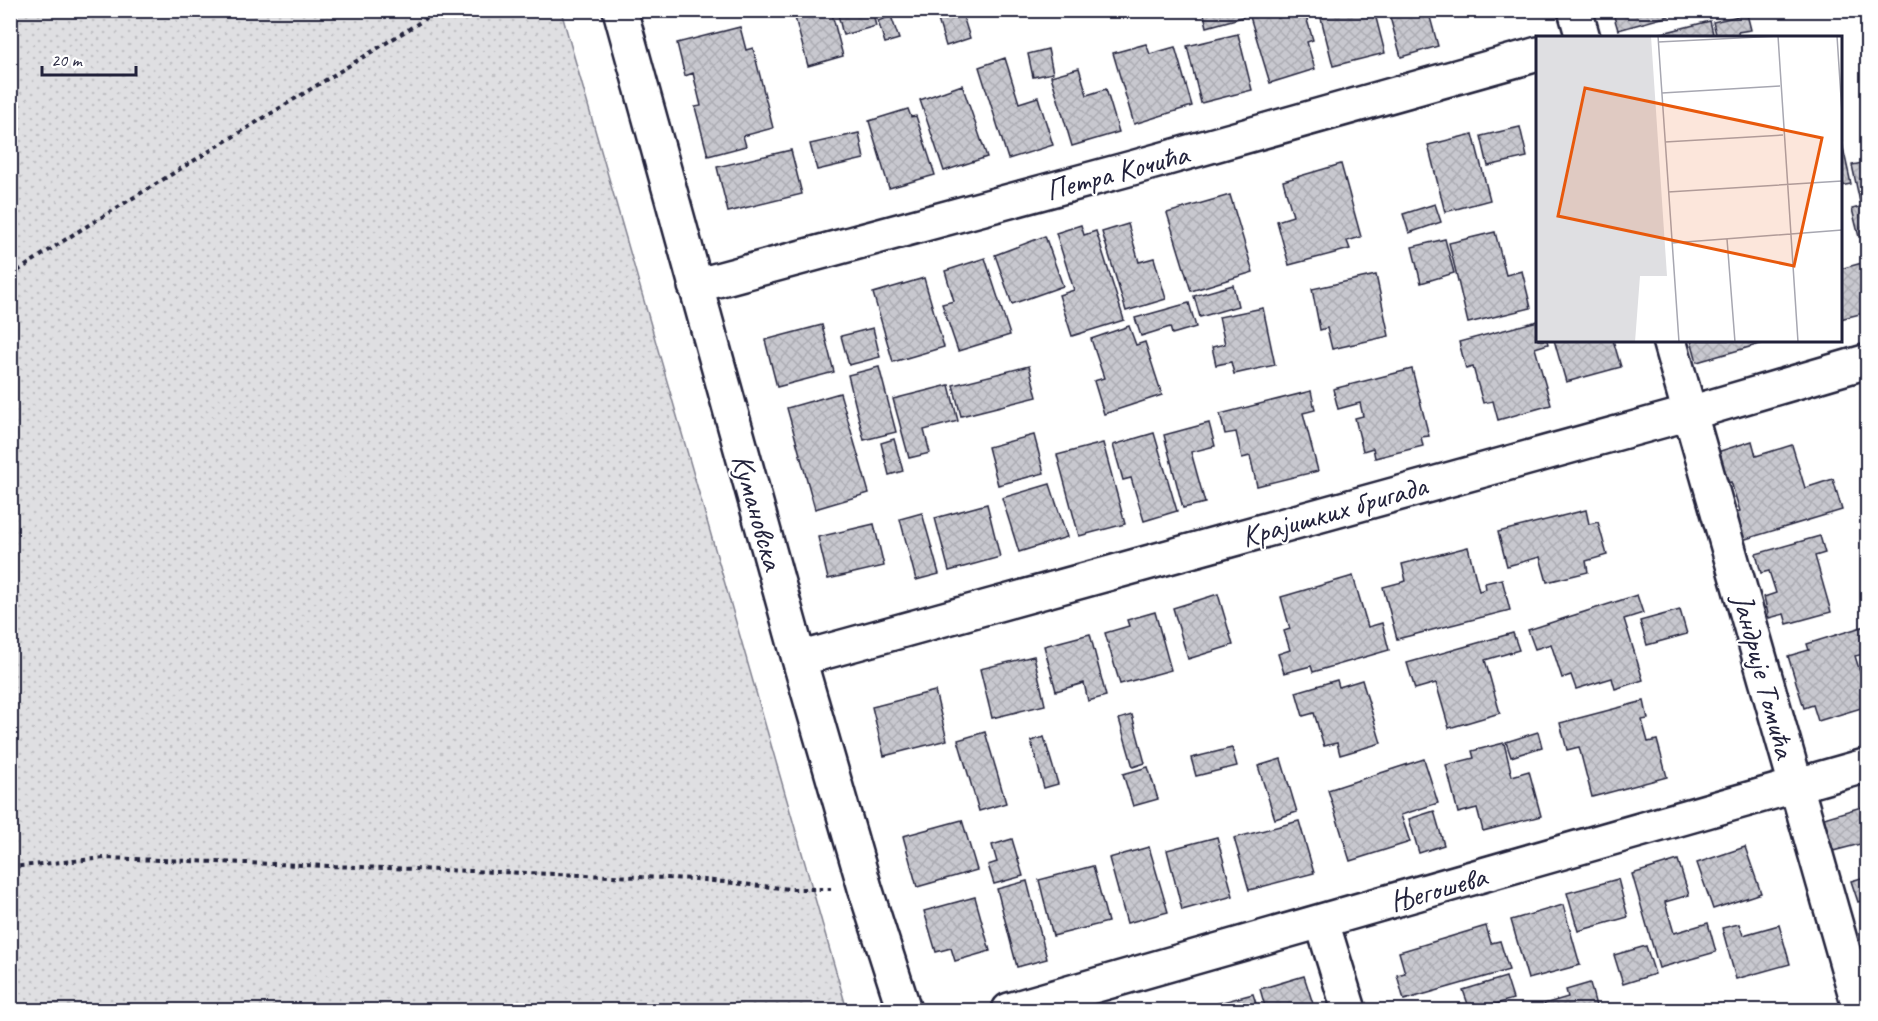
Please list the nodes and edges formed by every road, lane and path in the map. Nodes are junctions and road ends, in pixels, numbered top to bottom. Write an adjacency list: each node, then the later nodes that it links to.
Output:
1 (440, 10): 6 (path)
2 (620, 10): 7 (street, Кумановска)
3 (1575, 10): 4 (street)
4 (1582, 36)
5 (1536, 55): 7 (street, Петра Кочића)
6 (10, 276)
7 (695, 286): 11 (street, Кумановска)
8 (1670, 342): 10 (street, Јандрије Томића)
9 (1868, 362): 10 (street, Крајишких бригада)
10 (1690, 413): 11 (street, Крајишких бригада); 13 (street, Јандрије Томића)
11 (799, 659): 15 (street, Кумановска)
12 (1868, 765): 13 (street, Његошева)
13 (1795, 787): 16 (street, Његошева); 20 (street, Јандрије Томића)
14 (10, 867): 15 (path)
15 (865, 888): 17 (street, Кумановска)
16 (1322, 922): 18 (street, Његошева); 19 (street)
17 (904, 1011)
18 (1009, 1011)
19 (1349, 1011)
20 (1860, 1011)

